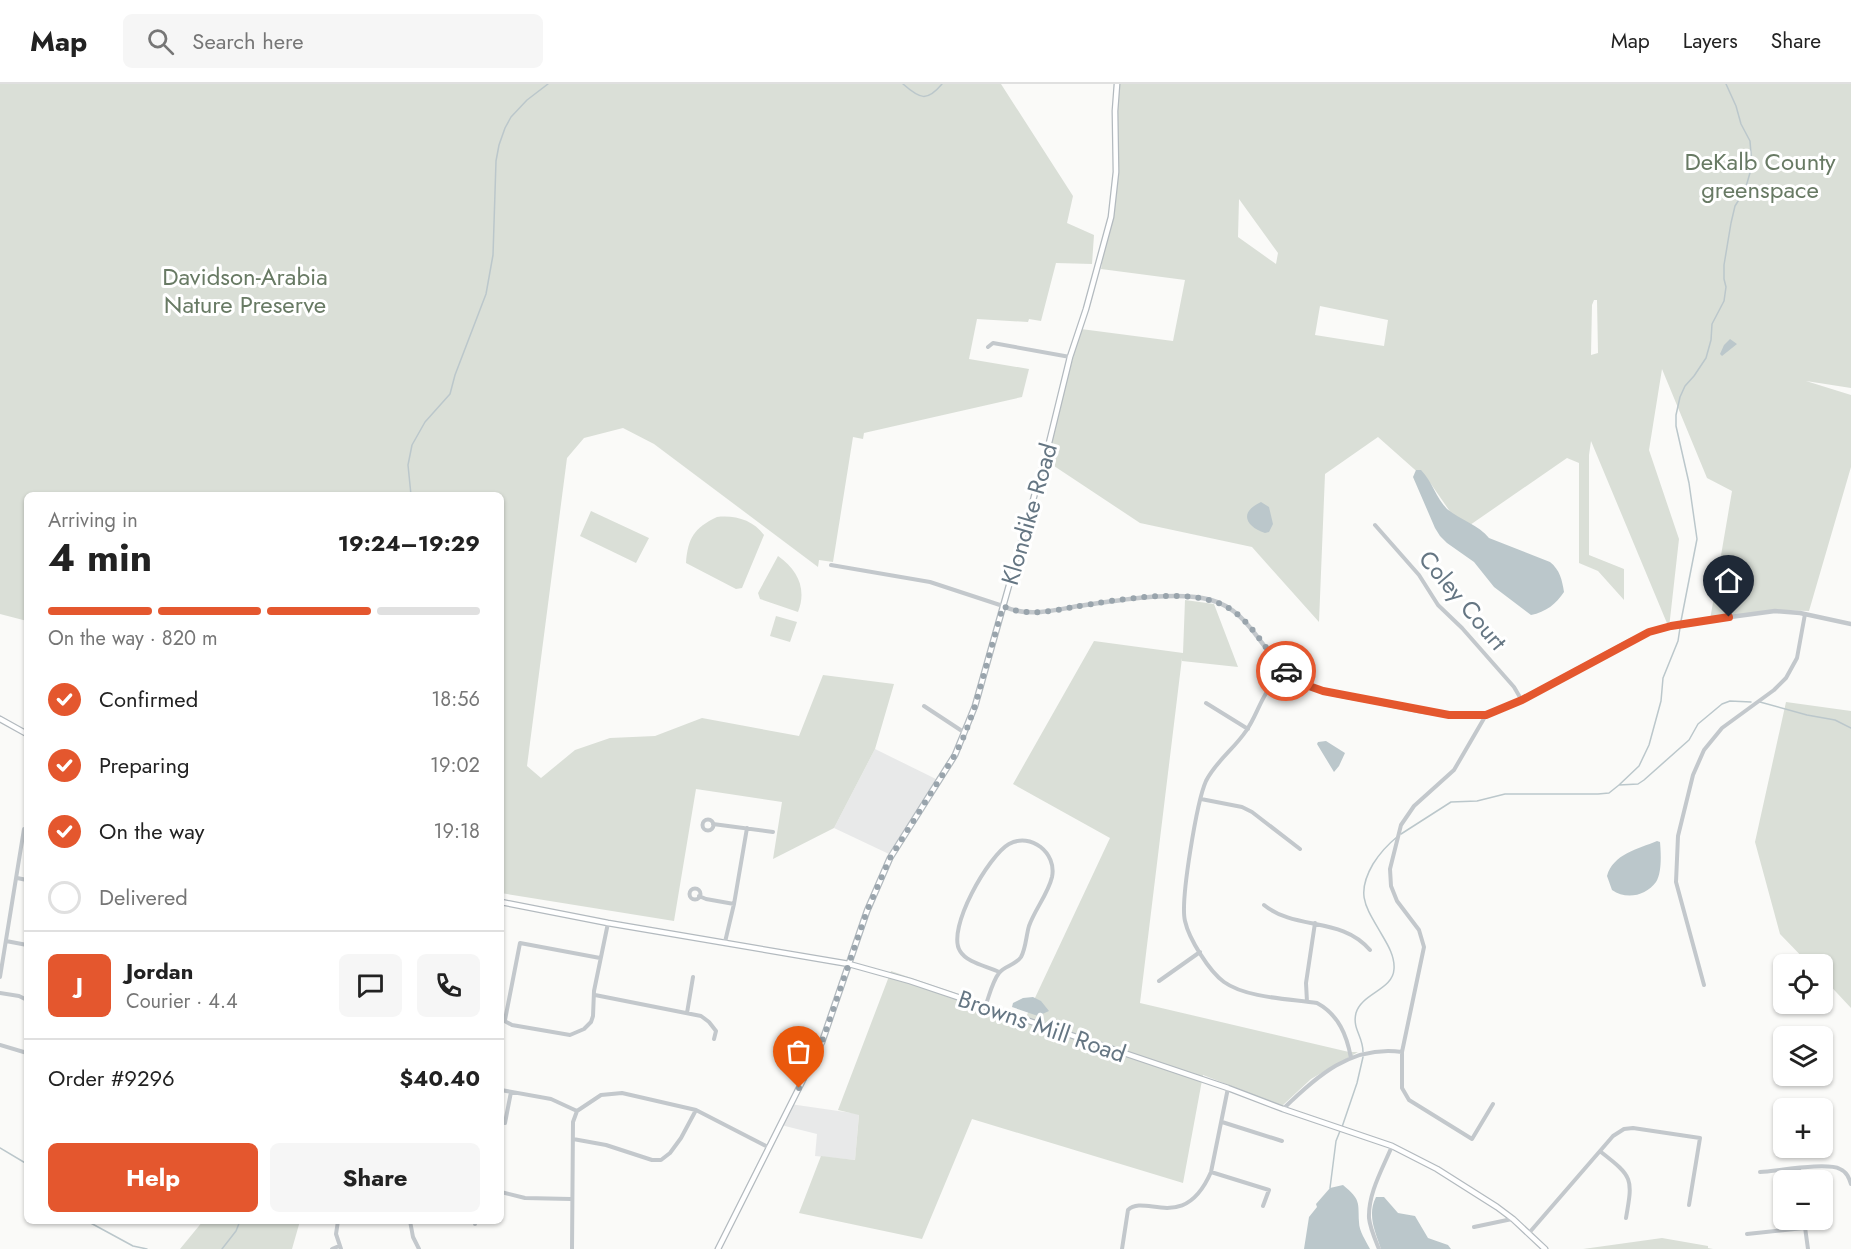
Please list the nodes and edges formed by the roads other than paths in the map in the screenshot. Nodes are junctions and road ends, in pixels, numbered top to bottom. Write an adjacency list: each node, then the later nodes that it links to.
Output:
1 (1117, 84): 3 (main road, Klondike Road)
2 (988, 347): 3 (street)
3 (1070, 357): 6 (main road, Klondike Road)
4 (1375, 525): 10 (street, Coley Court)
5 (831, 565): 6 (street)
6 (1003, 606): 9 (street); 17 (main road, Klondike Road)
7 (1805, 614): 8 (street); 10 (street); 43 (street)
8 (1851, 624)
9 (1284, 669): 13 (street); 15 (street)
10 (1522, 700): 13 (street)
11 (1206, 703): 15 (street)
12 (924, 706): 17 (street)
13 (1486, 715): 55 (street)
14 (0, 719): 16 (main road)
15 (1248, 729): 18 (street)
16 (24, 732)
17 (965, 734): 38 (main road, Klondike Road)
18 (1201, 800): 23 (street); 36 (street)
19 (713, 824): 20 (street)
20 (747, 828): 22 (street); 28 (street)
21 (24, 830): 24 (street)
22 (773, 832)
23 (1300, 849)
24 (17, 878): 25 (street); 32 (street)
25 (24, 879)
26 (699, 896): 28 (street)
27 (504, 903): 30 (main road, Browns Mill Road)
28 (734, 904): 33 (street)
29 (1264, 905): 31 (street)
30 (608, 923): 33 (main road, Browns Mill Road); 37 (street)
31 (1315, 923): 35 (street); 47 (street)
32 (6, 941): 34 (street); 40 (street)
33 (725, 942): 38 (main road, Browns Mill Road)
34 (24, 944)
35 (1370, 950)
36 (1200, 952): 42 (street); 47 (street)
37 (600, 958): 45 (street); 50 (street)
38 (849, 964): 48 (main road, Browns Mill Road); 69 (main road, Klondike Road)
39 (999, 972): 39 (street); 48 (street)
40 (0, 977)
41 (693, 977): 49 (street)
42 (1159, 981)
43 (1704, 985)
44 (0, 993): 46 (street)
45 (595, 995): 49 (street); 51 (street)
46 (24, 998)
47 (1307, 1002): 56 (street)
48 (985, 1007): 57 (main road, Browns Mill Road)
49 (687, 1013): 52 (street)
50 (504, 1015)
51 (504, 1021)
52 (714, 1039)
53 (0, 1045): 54 (street)
54 (24, 1052)
55 (1402, 1052): 56 (street); 60 (street)
56 (1351, 1058): 61 (street)
57 (1228, 1088): 61 (main road, Browns Mill Road); 64 (street)
58 (504, 1091): 59 (street)
59 (511, 1092): 63 (street); 65 (street)
60 (1493, 1104)
61 (1283, 1109): 68 (main road, Browns Mill Road)
62 (696, 1110): 63 (street); 66 (street); 69 (street)
63 (577, 1111): 66 (street)
64 (1222, 1122): 67 (street); 72 (street)
65 (505, 1123)
66 (573, 1139): 76 (street)
67 (1282, 1140)
68 (1392, 1146): 80 (main road, Browns Mill Road); 94 (street)
69 (768, 1147): 92 (main road, Klondike Road)
70 (1601, 1152): 77 (street); 79 (street); 86 (street)
71 (1799, 1169): 73 (street); 74 (street)
72 (1211, 1172): 78 (street); 93 (street)
73 (1760, 1172)
74 (1851, 1184)
75 (504, 1193): 76 (street)
76 (571, 1198): 91 (street)
77 (1689, 1205)
78 (1263, 1206)
79 (1626, 1218)
80 (1513, 1219): 83 (street); 86 (main road, Browns Mill Road)
81 (338, 1224): 88 (street)
82 (411, 1224): 90 (street)
83 (1474, 1227)
84 (1785, 1230): 87 (street)
85 (1804, 1230): 96 (street)
86 (1529, 1233): 95 (main road, Browns Mill Road)
87 (1747, 1234)
88 (340, 1248): 89 (street)
89 (332, 1249)
90 (419, 1249)
91 (572, 1249)
92 (718, 1249)
93 (1122, 1249)
94 (1379, 1249)
95 (1545, 1249)
96 (1808, 1249)

